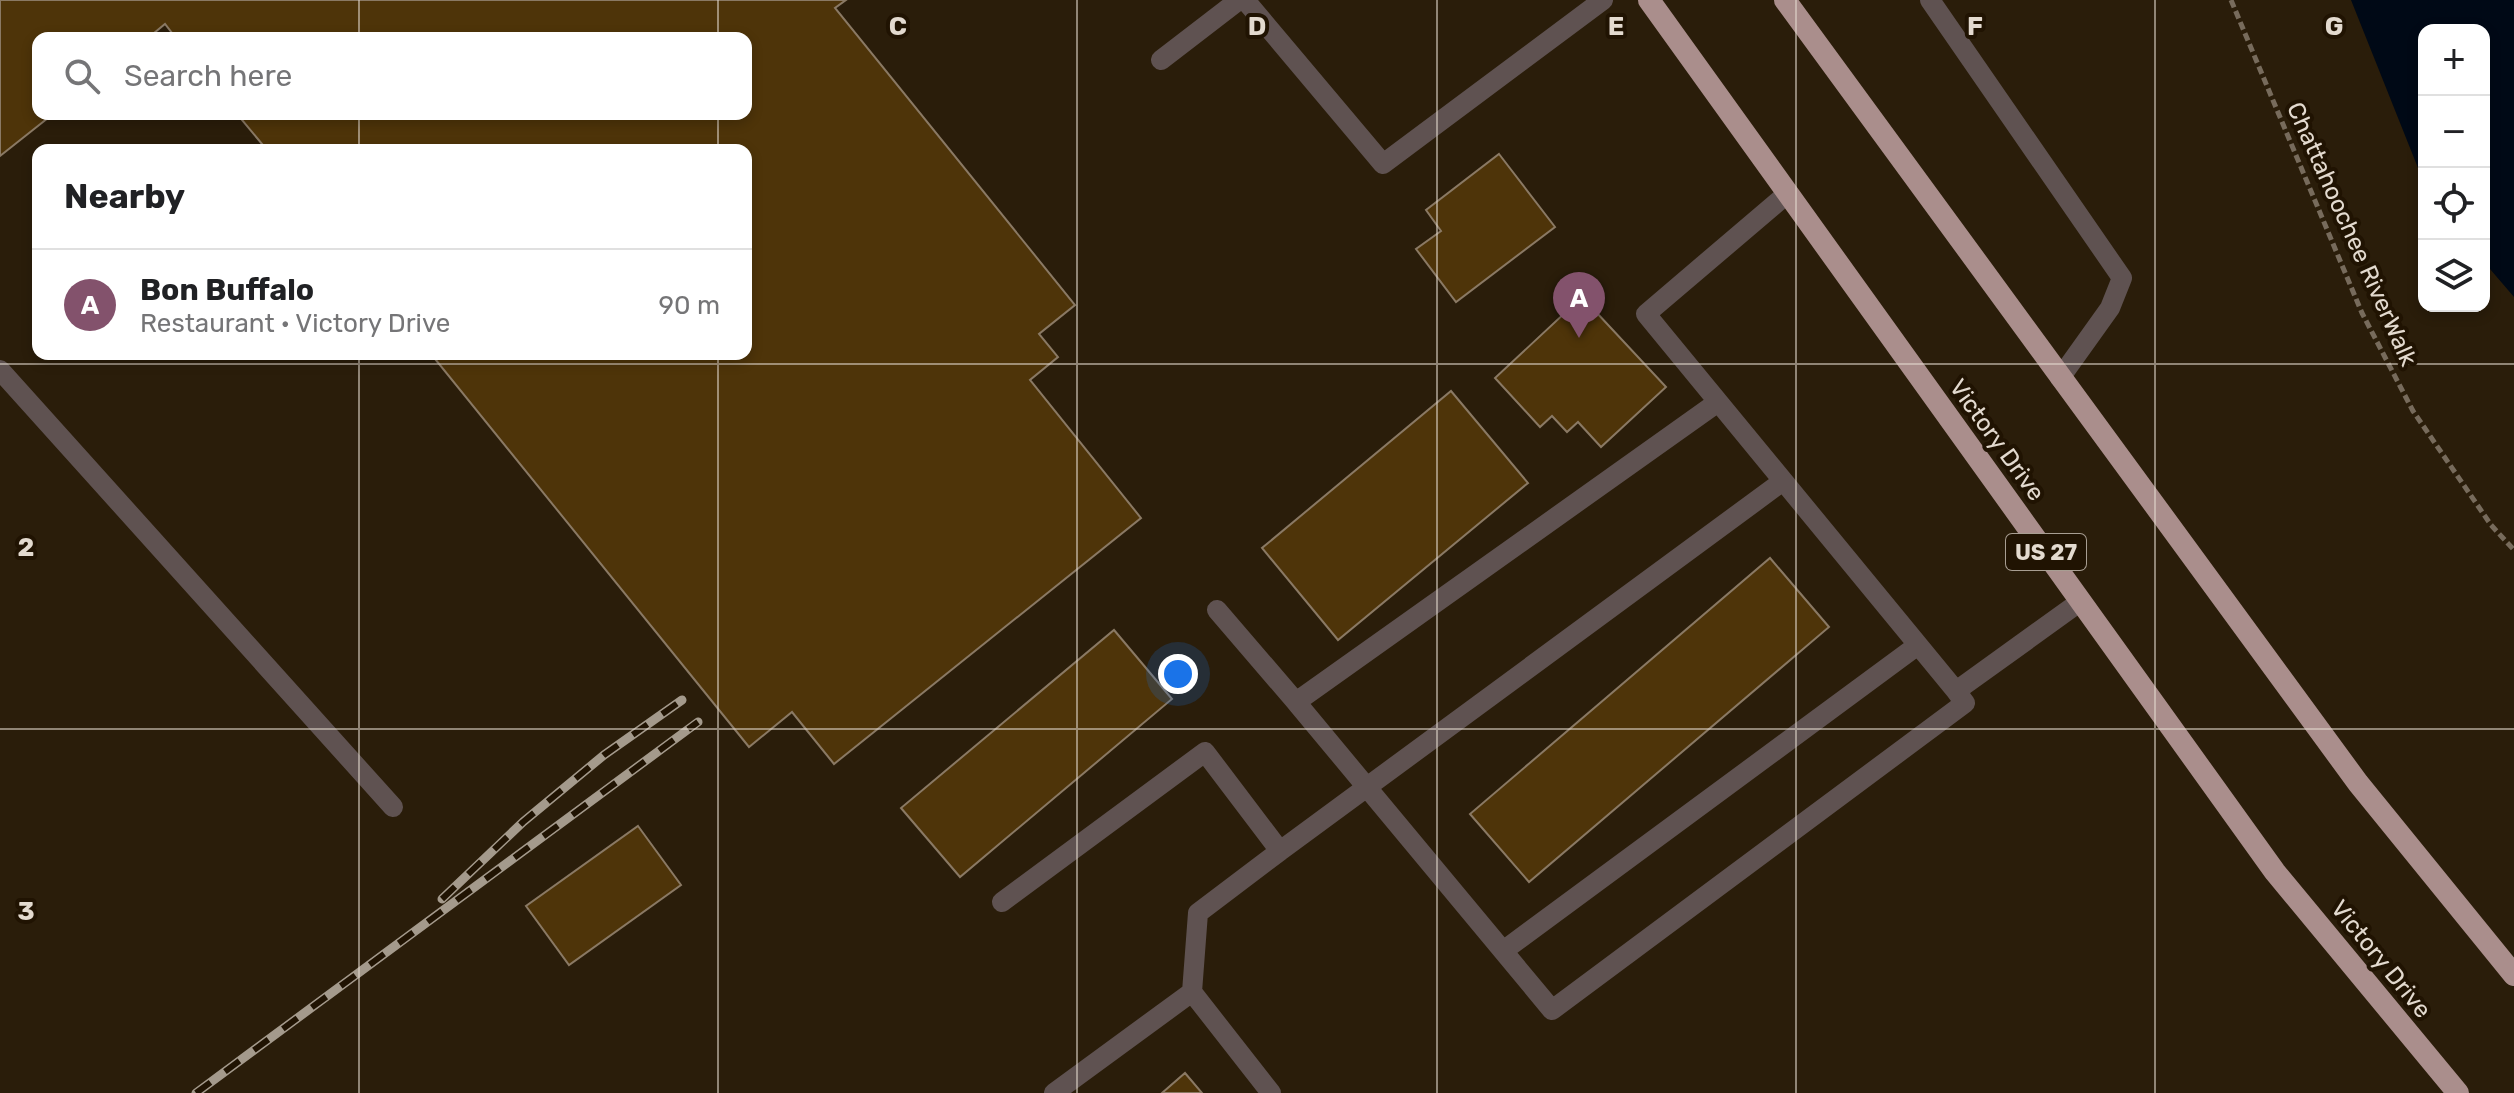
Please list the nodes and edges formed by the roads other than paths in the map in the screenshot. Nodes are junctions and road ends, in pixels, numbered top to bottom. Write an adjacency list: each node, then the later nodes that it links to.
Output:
1 (1242, 0): 2 (lane); 6 (lane)
2 (1603, 0)
3 (1649, 0): 7 (highway, Victory Drive / US 27)
4 (1785, 0): 9 (highway)
5 (1930, 0): 9 (lane)
6 (1161, 60)
7 (1788, 193): 10 (lane); 12 (highway, Victory Drive / US 27)
8 (0, 370): 18 (lane)
9 (2060, 378): 22 (highway)
10 (1718, 402): 11 (lane); 16 (lane)
11 (1783, 481): 14 (lane); 17 (lane)
12 (2081, 601): 15 (lane); 26 (highway, Victory Drive / US 27)
13 (1217, 610): 16 (lane)
14 (1918, 645): 15 (lane); 21 (lane)
15 (1956, 691): 21 (lane)
16 (1296, 702): 17 (lane)
17 (1368, 788): 19 (lane); 21 (lane)
18 (393, 807)
19 (1280, 851): 20 (lane); 23 (lane)
20 (1002, 902)
21 (1503, 951)
22 (2514, 975)
23 (1192, 992): 24 (lane); 25 (lane)
24 (1054, 1093)
25 (1271, 1093)
26 (2458, 1093)

